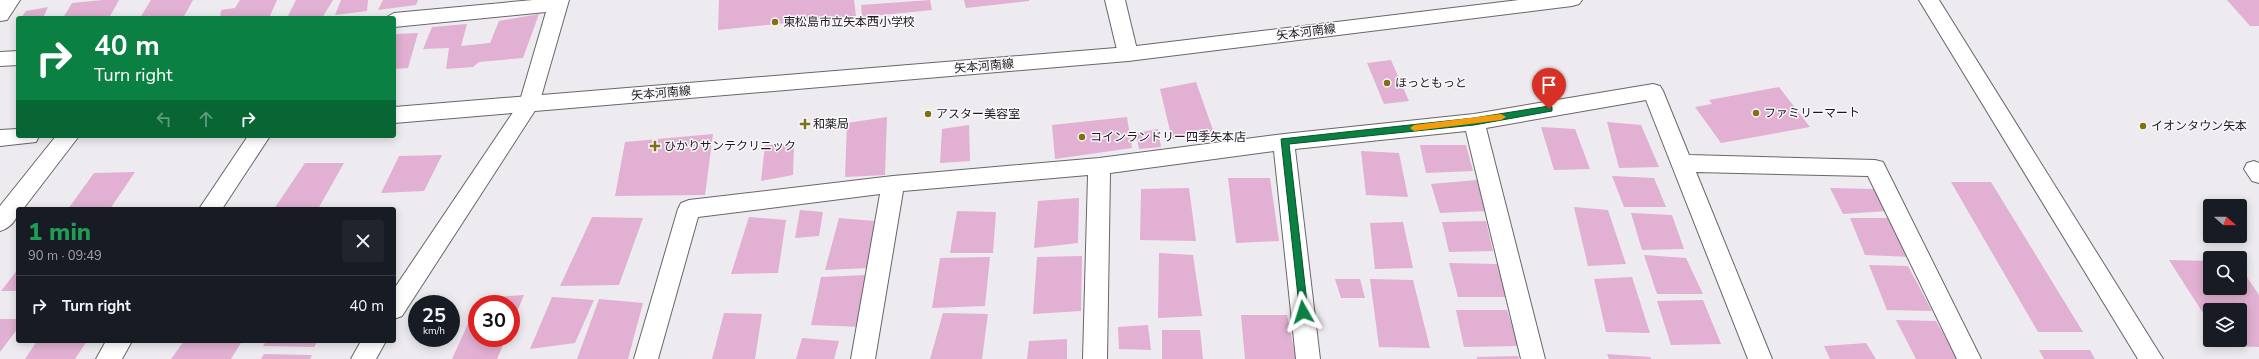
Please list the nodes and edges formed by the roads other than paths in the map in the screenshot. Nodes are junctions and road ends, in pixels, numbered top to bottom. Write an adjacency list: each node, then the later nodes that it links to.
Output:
1 (1115, 0): 6 (street)
2 (1572, 0): 6 (street, 矢本河南線)
3 (1929, 0): 34 (street)
4 (559, 2): 5 (street); 9 (street)
5 (396, 20)
6 (1128, 54): 9 (street, 矢本河南線)
7 (16, 58): 8 (street)
8 (0, 59)
9 (528, 104): 10 (street, 矢本河南線); 22 (street)
10 (396, 115)
11 (1474, 122): 16 (street); 17 (street); 31 (street)
12 (16, 137): 13 (street)
13 (0, 138)
14 (66, 138): 21 (street)
15 (258, 138): 20 (street)
16 (1284, 142): 18 (street); 30 (street)
17 (1681, 163): 32 (street); 33 (street)
18 (1099, 166): 19 (street); 29 (street)
19 (893, 184): 27 (street); 28 (street)
20 (211, 207)
21 (0, 222)
22 (396, 307)
23 (119, 343): 25 (street)
24 (373, 343): 26 (street)
25 (108, 359)
26 (363, 359)
27 (646, 359)
28 (863, 359)
29 (1095, 359)
30 (1308, 359)
31 (1533, 359)
32 (1760, 359)
33 (1969, 359)
34 (2152, 359)

